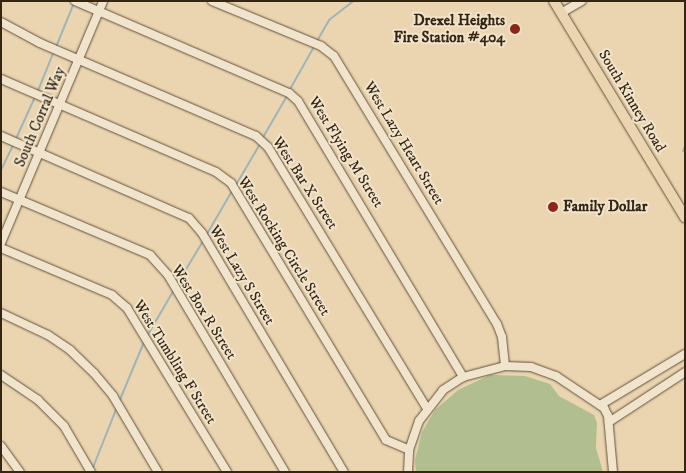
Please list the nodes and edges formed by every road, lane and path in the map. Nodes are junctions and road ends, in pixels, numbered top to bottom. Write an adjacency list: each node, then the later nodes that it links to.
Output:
1 (75, 1): 6 (street, West Flying M Street)
2 (104, 1): 6 (street, South Corral Way)
3 (212, 1): 21 (street, West Lazy Heart Street)
4 (554, 1): 7 (main road, South Kinney Road)
5 (582, 1): 7 (street)
6 (99, 12): 9 (street, South Corral Way); 24 (street, West Flying M Street)
7 (561, 13): 16 (main road, South Kinney Road)
8 (1, 22): 9 (street, West Bar X Street)
9 (80, 59): 11 (street, South Corral Way); 26 (street, West Bar X Street)
10 (1, 79): 11 (street, West Rocking Circle Street)
11 (59, 106): 13 (street, South Corral Way); 29 (street, West Rocking Circle Street)
12 (1, 136): 13 (street, West Lazy S Street)
13 (39, 153): 15 (street, South Corral Way); 35 (street, West Lazy S Street)
14 (1, 192): 15 (street, West Box R Street)
15 (20, 200): 17 (street, South Corral Way); 34 (street, West Box R Street)
16 (685, 217)
17 (1, 244)
18 (1, 248): 33 (street, West Tumbling F Street)
19 (1, 313): 32 (street)
20 (685, 354): 25 (street)
21 (505, 366): 24 (street); 25 (street)
22 (685, 372): 27 (street)
23 (1, 375): 31 (street)
24 (464, 376): 26 (street)
25 (600, 405): 27 (street)
26 (427, 408): 29 (street)
27 (609, 422): 37 (street)
28 (1, 446): 30 (street)
29 (409, 450): 36 (street)
30 (20, 472)
31 (91, 472)
32 (158, 472)
33 (227, 472)
34 (285, 472)
35 (344, 472)
36 (408, 472)
37 (613, 472)

